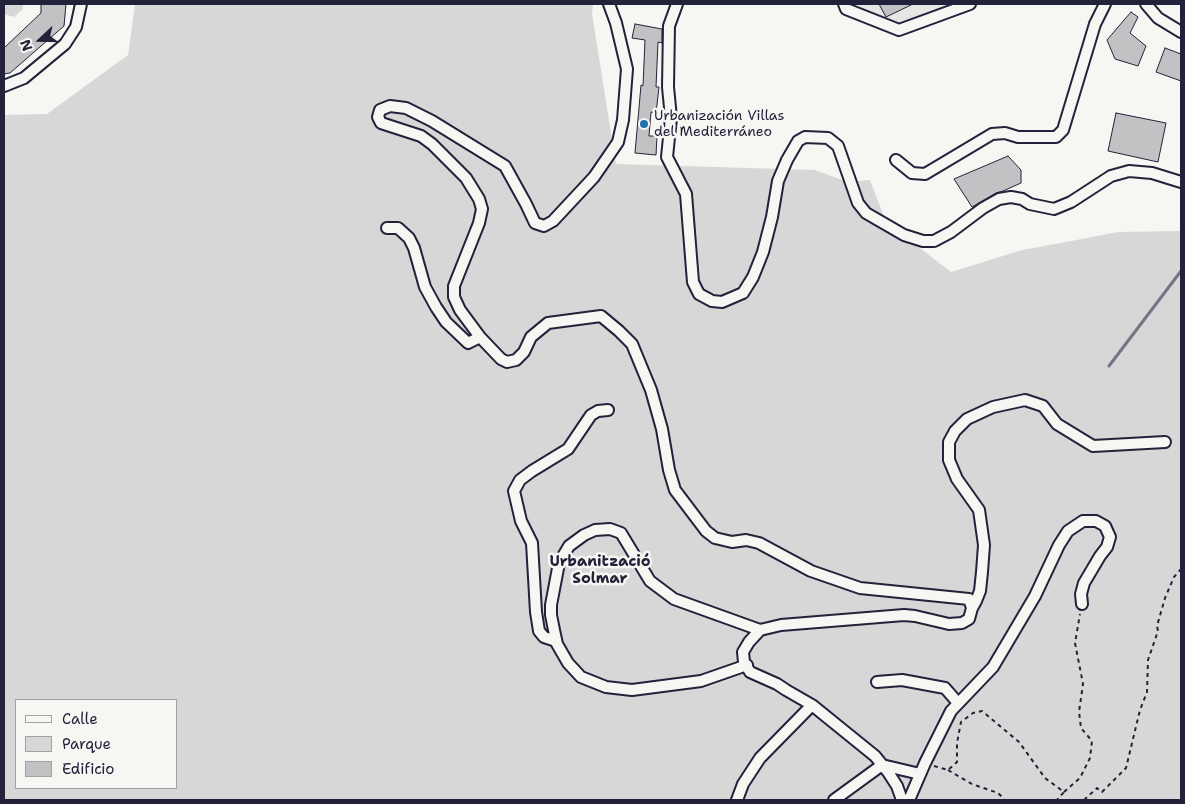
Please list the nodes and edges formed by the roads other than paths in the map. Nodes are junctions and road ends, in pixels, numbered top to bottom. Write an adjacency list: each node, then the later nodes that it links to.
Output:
1 (81, 4): 11 (street)
2 (609, 4): 15 (street)
3 (671, 4): 9 (street)
4 (677, 4): 9 (street)
5 (844, 4): 6 (street)
6 (970, 4)
7 (1105, 4): 12 (street)
8 (1146, 4): 10 (street)
9 (674, 14): 13 (street)
10 (1181, 32)
11 (4, 86)
12 (896, 160)
13 (1181, 182)
14 (387, 228): 15 (street)
15 (480, 337): 19 (street)
16 (608, 410): 21 (street)
17 (1165, 442): 19 (street)
18 (1082, 604): 24 (street)
19 (972, 608): 20 (street)
20 (760, 630): 21 (street); 22 (street)
21 (556, 641): 22 (street)
22 (747, 666): 25 (street)
23 (877, 682): 24 (street)
24 (958, 703): 27 (street)
25 (812, 705): 26 (street); 28 (street)
26 (882, 765): 27 (street); 29 (street); 30 (street)
27 (920, 774): 31 (street)
28 (737, 800)
29 (834, 800)
30 (902, 800)
31 (909, 800)

